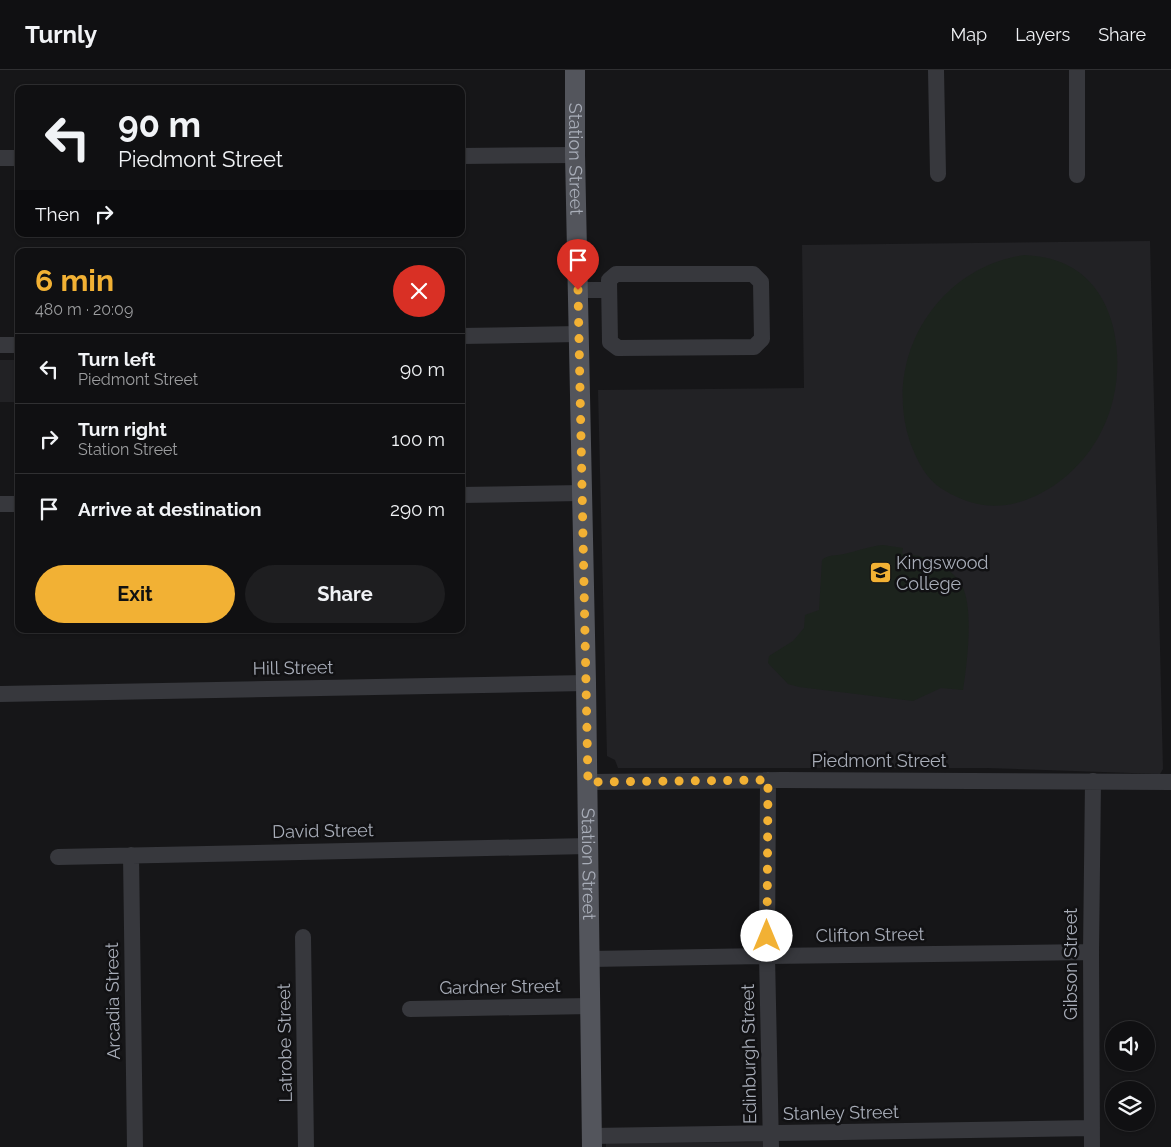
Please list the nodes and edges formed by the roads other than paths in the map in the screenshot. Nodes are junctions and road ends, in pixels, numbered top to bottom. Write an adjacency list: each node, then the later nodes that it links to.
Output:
1 (575, 70): 4 (main road, Station Street)
2 (936, 70): 8 (street)
3 (1076, 70): 9 (street)
4 (575, 155): 5 (street); 10 (main road, Station Street)
5 (465, 156)
6 (0, 158): 7 (street)
7 (15, 158)
8 (938, 174)
9 (1077, 175)
10 (578, 290): 11 (street); 12 (main road, Station Street)
11 (609, 290): 11 (street)
12 (579, 334): 13 (street); 16 (main road, Station Street)
13 (465, 336)
14 (0, 345): 15 (street)
15 (15, 345)
16 (582, 493): 17 (street); 20 (main road, Station Street)
17 (465, 495)
18 (0, 504): 19 (street)
19 (15, 504)
20 (586, 682): 21 (street, Hill Street); 24 (main road, Station Street)
21 (0, 694)
22 (768, 780): 23 (street, Piedmont Street); 24 (street, Piedmont Street); 31 (street, Edinburgh Street)
23 (1093, 781): 25 (street, Piedmont Street); 30 (street, Gibson Street)
24 (588, 782): 26 (main road, Station Street)
25 (1171, 782)
26 (588, 846): 27 (street, David Street); 32 (main road, Station Street)
27 (131, 855): 28 (street, David Street); 38 (street, Arcadia Street)
28 (58, 857)
29 (303, 938): 39 (street, Latrobe Street)
30 (1091, 952): 31 (street, Clifton Street); 35 (street, Gibson Street)
31 (767, 956): 32 (street, Clifton Street); 36 (street, Edinburgh Street)
32 (590, 959): 33 (main road, Station Street)
33 (591, 1006): 34 (street, Gardner Street); 37 (main road, Station Street)
34 (410, 1009)
35 (1092, 1128): 36 (street, Stanley Street); 40 (street, Gibson Street)
36 (771, 1141): 37 (street, Stanley Street)
37 (592, 1142)
38 (135, 1147)
39 (306, 1147)
40 (1092, 1147)

